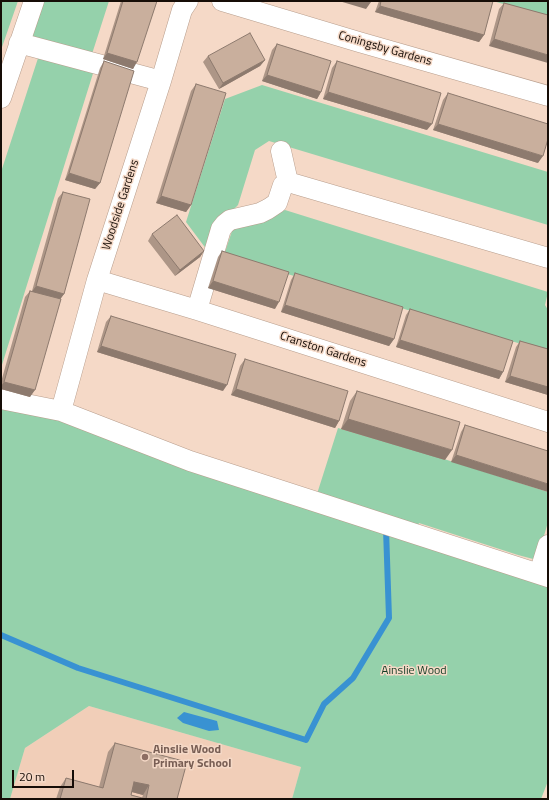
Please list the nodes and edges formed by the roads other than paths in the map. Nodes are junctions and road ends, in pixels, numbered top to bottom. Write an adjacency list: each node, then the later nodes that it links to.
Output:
1 (34, 1): 4 (street)
2 (188, 1): 5 (street, Woodside Gardens)
3 (222, 1): 6 (street, Coningsby Gardens)
4 (19, 43): 5 (street); 7 (street)
5 (161, 81): 11 (street, Woodside Gardens)
6 (548, 96)
7 (1, 98)
8 (281, 152): 9 (street)
9 (288, 182): 10 (street); 12 (street)
10 (548, 258)
11 (97, 280): 12 (street, Cranston Gardens); 14 (street, Woodside Gardens)
12 (196, 310): 15 (street, Cranston Gardens)
13 (1, 399): 14 (street)
14 (61, 411): 17 (street)
15 (548, 422)
16 (548, 546): 17 (street)
17 (543, 575)

